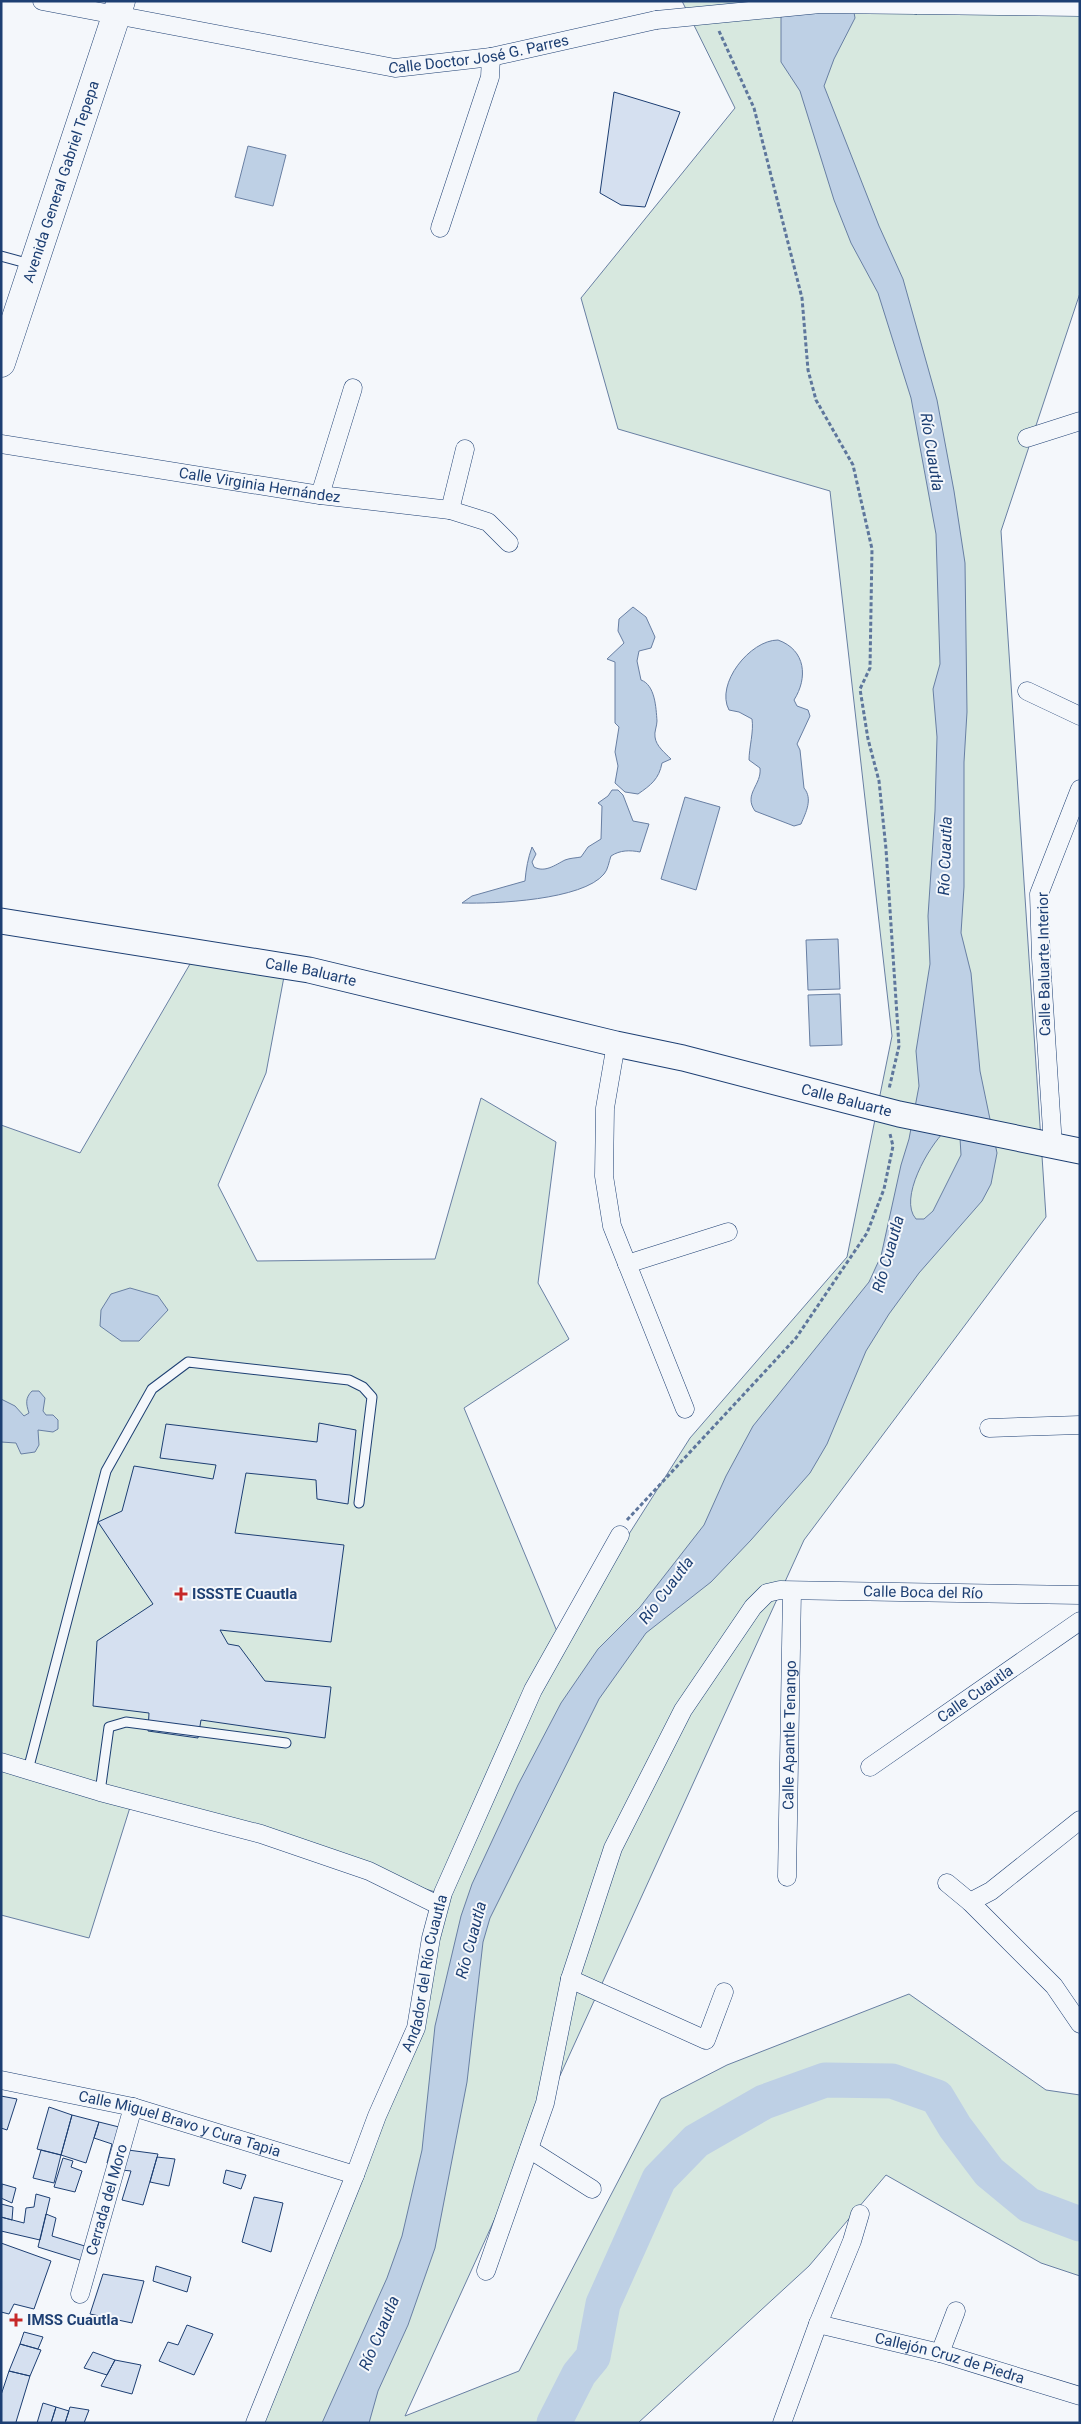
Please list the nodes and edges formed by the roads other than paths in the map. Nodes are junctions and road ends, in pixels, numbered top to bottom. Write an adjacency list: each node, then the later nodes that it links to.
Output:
1 (42, 1): 4 (street, Calle Doctor José G. Parres)
2 (1012, 4): 3 (street, Calle Doctor José G. Parres); 5 (street, Calle Doctor José G. Parres, bridge)
3 (1080, 7)
4 (119, 8): 5 (street, Calle Doctor José G. Parres); 8 (main road, Avenida General Gabriel Tepepa)
5 (491, 57): 6 (street)
6 (440, 228)
7 (1, 256): 8 (lane)
8 (34, 265): 9 (main road, Avenida General Gabriel Tepepa)
9 (1, 363)
10 (353, 388): 15 (street)
11 (1080, 421): 12 (street)
12 (1027, 438)
13 (1, 444): 15 (street, Calle Virginia Hernández)
14 (465, 449): 16 (street)
15 (320, 495): 16 (street, Calle Virginia Hernández)
16 (450, 510): 17 (street, Calle Virginia Hernández)
17 (509, 543)
18 (1027, 691): 19 (street)
19 (1080, 716)
20 (1080, 789): 23 (street, Calle Baluarte Interior)
21 (1, 921): 22 (street, Calle Baluarte)
22 (616, 1044): 23 (street, Calle Baluarte); 26 (street)
23 (1053, 1146): 24 (street, Calle Baluarte)
24 (1080, 1151)
25 (728, 1232): 26 (street)
26 (627, 1264): 27 (street)
27 (685, 1410)
28 (1080, 1425): 29 (street)
29 (989, 1428)
30 (358, 1503): 38 (lane)
31 (620, 1535): 44 (street, Andador del Río Cuautla)
32 (792, 1591): 33 (street, Calle Boca del Río); 41 (street, Calle Apantle Tenango); 45 (street, Calle Boca del Río)
33 (1080, 1595)
34 (1080, 1621): 37 (street, Calle Cuautla)
35 (286, 1743): 39 (lane)
36 (1, 1762): 38 (street)
37 (870, 1767)
38 (28, 1770): 39 (street)
39 (100, 1792): 44 (street)
40 (1080, 1820): 43 (street)
41 (787, 1877)
42 (947, 1883): 43 (street)
43 (970, 1902): 47 (street)
44 (438, 1905): 51 (street, Andador del Río Cuautla)
45 (570, 1979): 46 (street); 50 (street)
46 (724, 1992)
47 (1080, 2024)
48 (1, 2080): 49 (street, Calle Miguel Bravo y Cura Tapia)
49 (133, 2107): 51 (street, Calle Miguel Bravo y Cura Tapia); 55 (street, Cerrada del Moro)
50 (529, 2149): 52 (street); 54 (street)
51 (356, 2175): 60 (street, Andador del Río Cuautla)
52 (592, 2190)
53 (860, 2214): 57 (street)
54 (486, 2271)
55 (80, 2294)
56 (956, 2311): 58 (street)
57 (818, 2324): 58 (street, Callejón Cruz de Piedra); 61 (street)
58 (940, 2353): 59 (street, Callejón Cruz de Piedra)
59 (1080, 2396)
60 (255, 2423)
61 (782, 2423)

